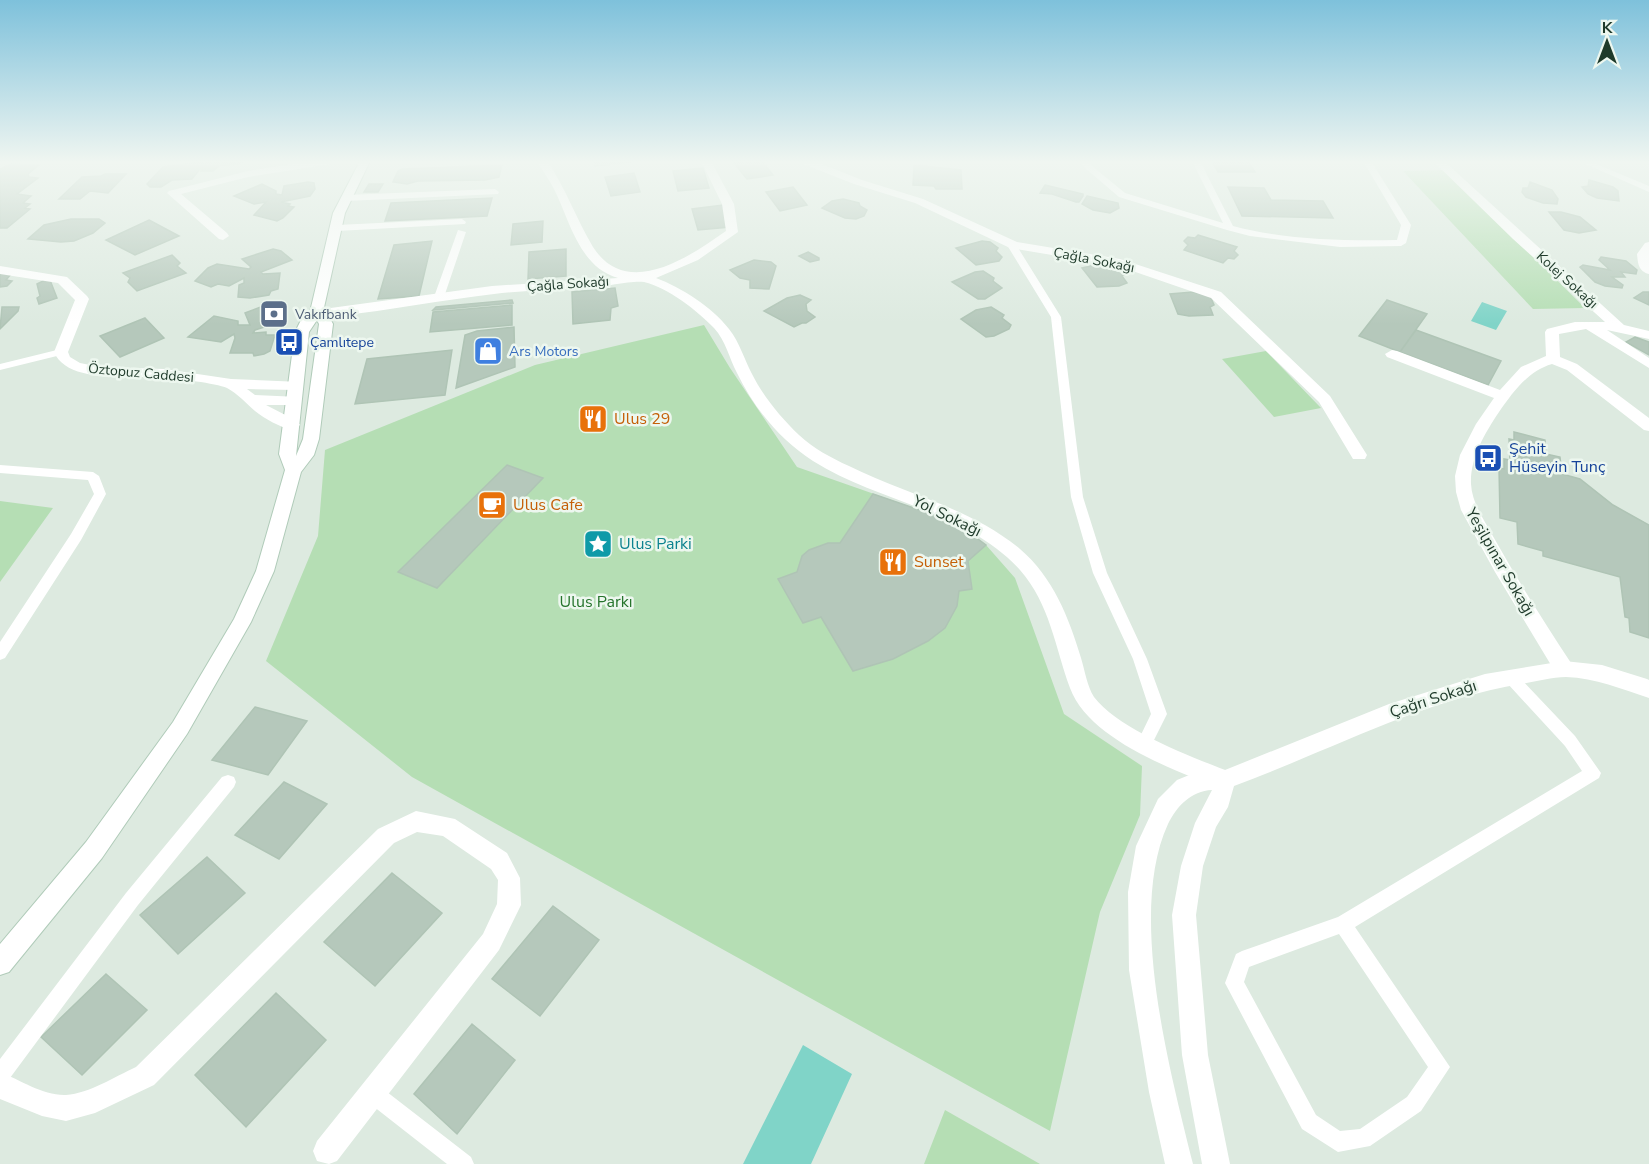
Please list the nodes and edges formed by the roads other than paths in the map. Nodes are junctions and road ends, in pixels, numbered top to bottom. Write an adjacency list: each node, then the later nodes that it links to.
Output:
1 (199, 215): 12 (street)
2 (339, 215): 10 (street)
3 (573, 215): 17 (street, Yol Sokağı)
4 (731, 215): 17 (street, Çağla Sokağı)
5 (949, 215): 13 (street, Çağla Sokağı)
6 (1185, 215): 11 (lane)
7 (1224, 215): 11 (lane)
8 (1401, 215): 11 (lane)
9 (1495, 215): 21 (street, Kolej Sokağı)
10 (337, 228): 18 (lane); 19 (street)
11 (1230, 228)
12 (223, 236)
13 (1012, 245): 35 (street, Çağla Sokağı); 42 (lane)
14 (1649, 246): 16 (street)
15 (0, 270): 23 (street)
16 (1649, 270)
17 (638, 277): 18 (street, Çağla Sokağı); 42 (street, Yol Sokağı)
18 (438, 297): 19 (street, Çağla Sokağı)
19 (316, 314): 29 (street); 30 (street)
20 (1591, 326): 21 (street); 25 (street); 26 (street)
21 (1618, 326): 22 (street)
22 (1649, 335)
23 (61, 352): 27 (lane); 28 (street, Öztopuz Caddesi)
24 (1392, 354): 31 (street)
25 (1553, 359): 31 (street, Yeşilpınar Sokağı); 34 (street)
26 (1649, 364)
27 (0, 367)
28 (231, 384): 30 (street, Öztopuz Caddesi); 32 (street, Öztopuz Caddesi)
29 (317, 388): 30 (street); 37 (street)
30 (295, 392): 32 (street); 33 (street)
31 (1503, 396): 39 (street, Yeşilpınar Sokağı)
32 (252, 400): 33 (street, Öztopuz Caddesi)
33 (292, 425): 37 (street)
34 (1649, 426)
35 (1359, 455)
36 (0, 469): 38 (lane)
37 (293, 470): 46 (street)
38 (0, 654)
39 (1564, 669): 40 (street, Çağrı Sokağı); 41 (street, Çağrı Sokağı)
40 (1512, 679): 43 (street, Çağrı Sokağı); 45 (lane)
41 (1649, 690)
42 (1145, 743): 43 (street, Yol Sokağı)
43 (1226, 780): 52 (street, Çağrı Sokağı); 53 (street)
44 (228, 782): 47 (lane)
45 (1344, 924): 45 (lane)
46 (0, 963)
47 (0, 1075)
48 (0, 1085): 49 (street)
49 (371, 1092): 50 (street); 51 (lane)
50 (327, 1150)
51 (464, 1164)
52 (1179, 1164)
53 (1215, 1164)

